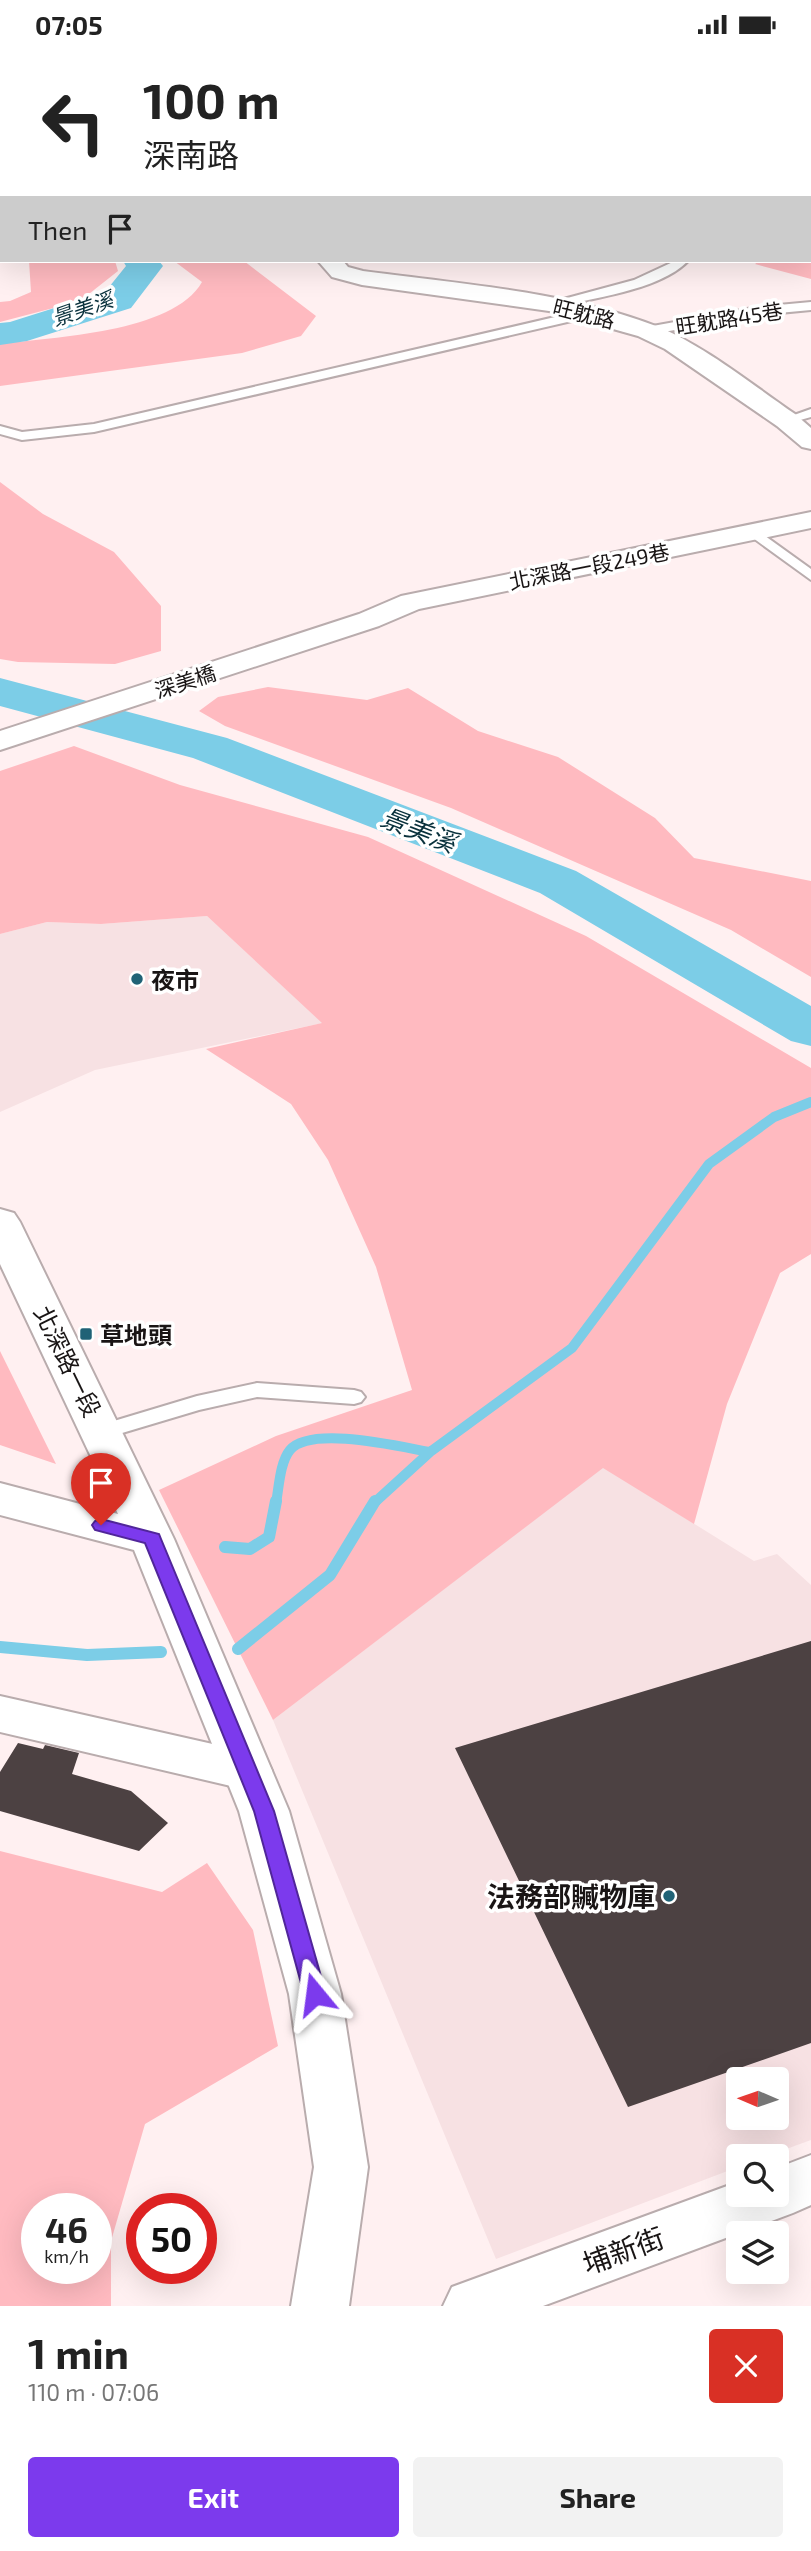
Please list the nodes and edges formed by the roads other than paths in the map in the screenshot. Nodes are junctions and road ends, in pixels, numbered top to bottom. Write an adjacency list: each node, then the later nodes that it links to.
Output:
1 (332, 263): 3 (street, 旺躭路)
2 (680, 263): 3 (lane)
3 (551, 304): 5 (street, 旺躭路)
4 (811, 306): 6 (lane, 旺躭路45巷)
5 (584, 314): 6 (street, 旺躭路); 9 (lane)
6 (647, 331): 8 (street, 旺躭路)
7 (811, 413): 8 (lane)
8 (786, 419): 10 (street, 旺躭路)
9 (0, 430)
10 (811, 441)
11 (811, 520): 12 (street, 北深路一段249巷)
12 (754, 532): 13 (lane); 14 (street, 北深路一段249巷)
13 (811, 576)
14 (369, 620): 15 (street, 深美橋)
15 (0, 741)
16 (0, 1222): 18 (street, 北深路一段)
17 (354, 1397): 18 (lane)
18 (102, 1432): 20 (street, 北深路一段)
19 (0, 1499): 20 (street)
20 (152, 1539): 22 (street, 北深路一段)
21 (0, 1714): 22 (street)
22 (248, 1771): 26 (street, 北深路一段)
23 (811, 2180): 24 (street, 埔新街)
24 (789, 2189)
25 (740, 2207): 27 (street, 埔新街)
26 (320, 2306)
27 (472, 2306)

